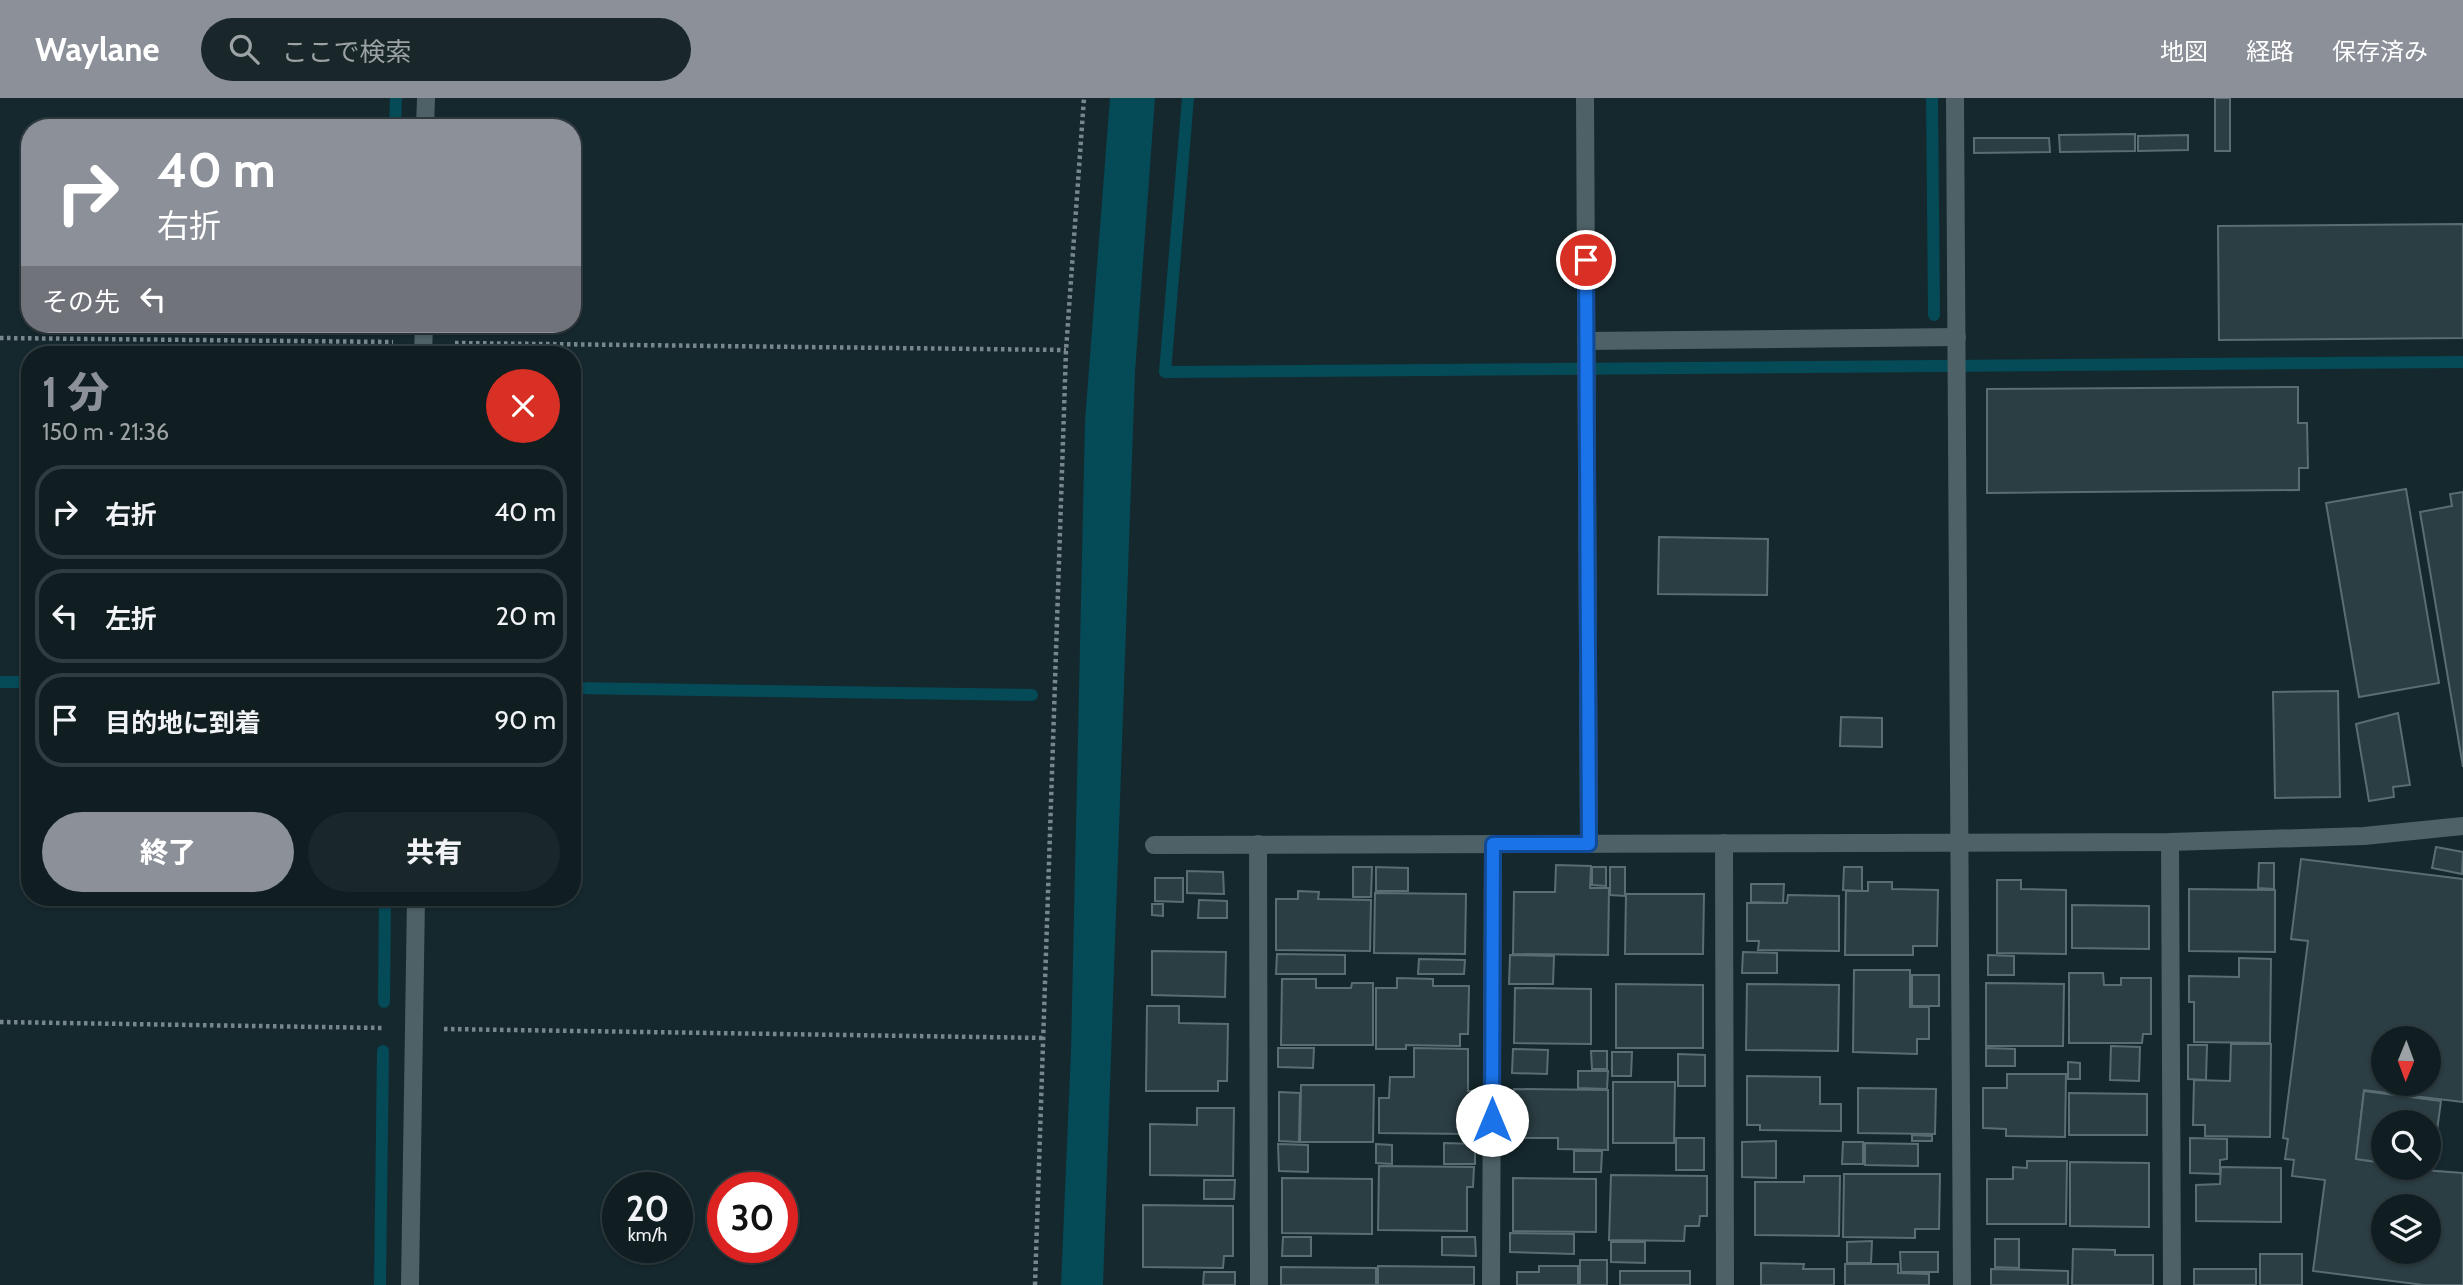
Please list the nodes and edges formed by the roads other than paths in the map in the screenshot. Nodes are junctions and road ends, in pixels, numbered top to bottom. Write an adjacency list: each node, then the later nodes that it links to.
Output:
1 (426, 98): 4 (street)
2 (1585, 98): 6 (street)
3 (1955, 98): 5 (street)
4 (425, 119)
5 (1957, 344): 6 (street); 9 (street)
6 (1586, 348): 12 (street)
7 (2463, 826): 8 (street)
8 (2170, 842): 9 (street); 21 (street)
9 (1961, 843): 13 (street); 20 (street)
10 (1258, 844): 11 (street); 14 (street); 17 (street)
11 (1493, 844): 12 (street); 18 (street)
12 (1589, 844): 13 (street)
13 (1724, 844): 19 (street)
14 (1154, 845)
15 (416, 906): 16 (street)
16 (410, 1285)
17 (1259, 1285)
18 (1492, 1285)
19 (1725, 1285)
20 (1962, 1285)
21 (2172, 1285)

